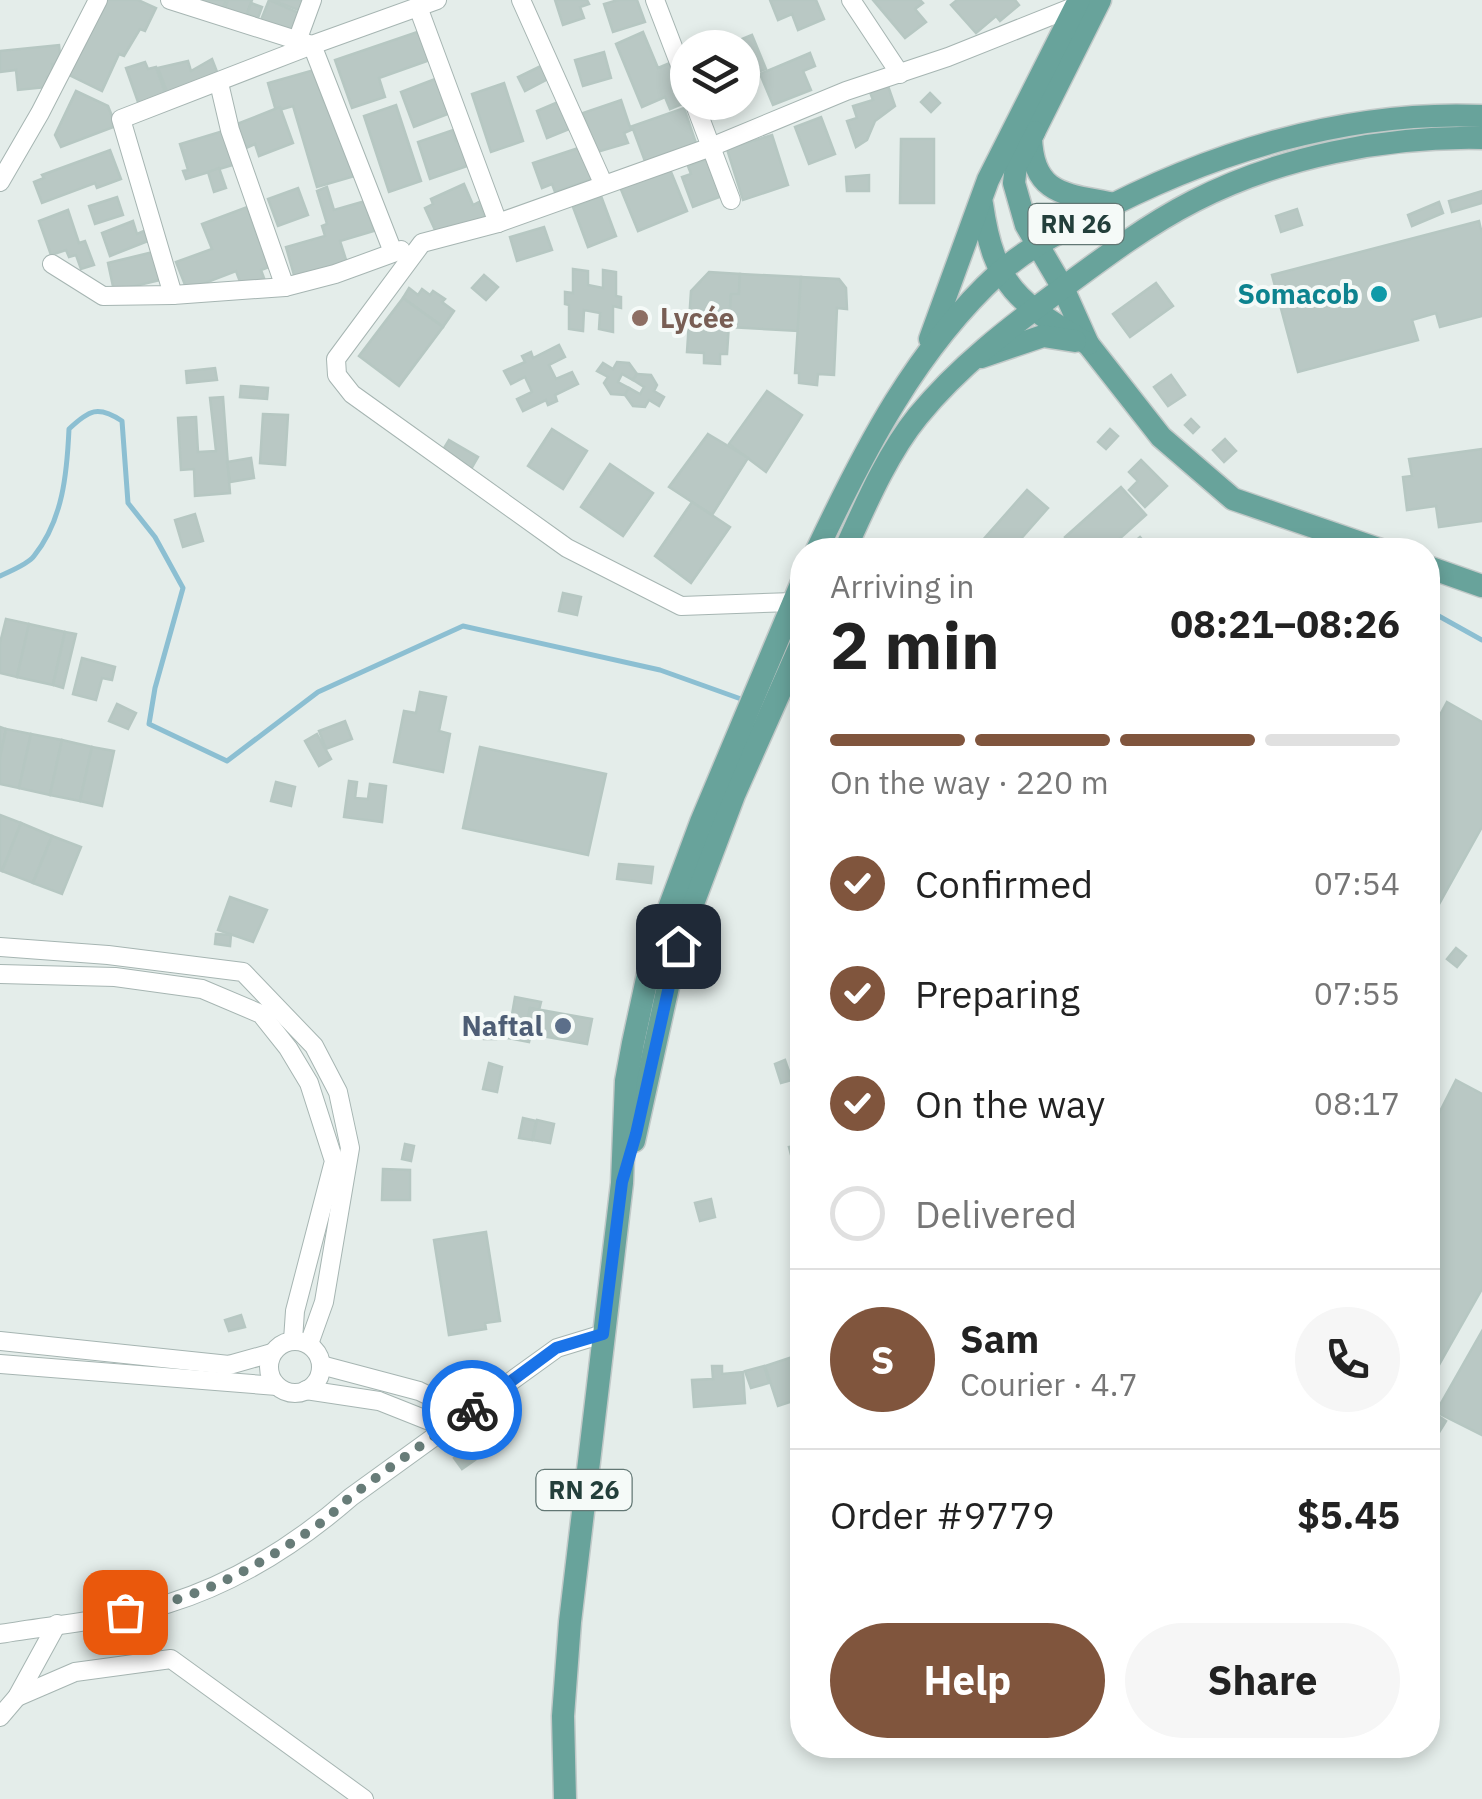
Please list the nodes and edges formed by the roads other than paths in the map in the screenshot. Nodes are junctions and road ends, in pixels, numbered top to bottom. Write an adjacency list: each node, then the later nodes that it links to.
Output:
1 (98, 0): 20 (street)
2 (170, 0): 12 (street)
3 (312, 0): 12 (street)
4 (437, 0): 10 (street)
5 (521, 0): 21 (street)
6 (654, 0): 11 (street)
7 (852, 0): 13 (street)
8 (1100, 0): 17 (main road)
9 (1078, 3): 13 (street); 23 (main road)
10 (418, 8): 12 (street); 25 (street)
11 (670, 40)
12 (304, 43): 14 (street); 28 (street)
13 (900, 74): 19 (street)
14 (219, 83): 32 (street); 34 (street)
15 (1482, 116): 24 (main road, RN 26)
16 (701, 120): 19 (street)
17 (1034, 132): 24 (main road); 27 (main road)
18 (1482, 138): 29 (main road, RN 26)
19 (711, 148): 21 (street); 22 (street)
20 (0, 182)
21 (603, 184): 25 (street)
22 (731, 200)
23 (982, 202): 31 (main road); 37 (main road)
24 (1114, 204): 27 (main road, RN 26)
25 (498, 222): 26 (street)
26 (422, 243): 28 (street); 44 (street)
27 (1038, 244): 31 (main road, RN 26); 33 (main road, RN 26)
28 (393, 252): 32 (street)
29 (1100, 260): 33 (main road, RN 26); 36 (main road)
30 (52, 264): 34 (street)
31 (1000, 272): 35 (main road, RN 26); 37 (main road, RN 26)
32 (285, 286): 34 (street)
33 (1063, 288): 35 (main road, RN 26); 36 (main road)
34 (173, 296)
35 (1032, 310): 36 (main road); 38 (main road, RN 26)
36 (1088, 344): 38 (main road); 41 (main road)
37 (923, 356): 39 (main road, RN 26)
38 (971, 360): 40 (main road, RN 26)
39 (823, 538)
40 (852, 538)
41 (1346, 538)
42 (1440, 571): 43 (main road)
43 (1482, 586)
44 (790, 593)
45 (790, 611): 49 (main road, RN 26)
46 (790, 669): 49 (main road, RN 26)
47 (0, 947): 52 (street)
48 (0, 974): 52 (street)
49 (622, 1182): 50 (main road, RN 26)
50 (603, 1334): 58 (street); 65 (main road, RN 26)
51 (0, 1342): 53 (street)
52 (301, 1342): 53 (street); 55 (street)
53 (272, 1354): 56 (street)
54 (0, 1364): 56 (street)
55 (321, 1365): 57 (street); 58 (street)
56 (277, 1386): 57 (street)
57 (306, 1390): 59 (street)
58 (467, 1414): 59 (street)
59 (447, 1428): 60 (street)
60 (57, 1624): 61 (street); 62 (street)
61 (0, 1634)
62 (18, 1698): 63 (street); 64 (street)
63 (0, 1717)
64 (364, 1799)
65 (565, 1799)

